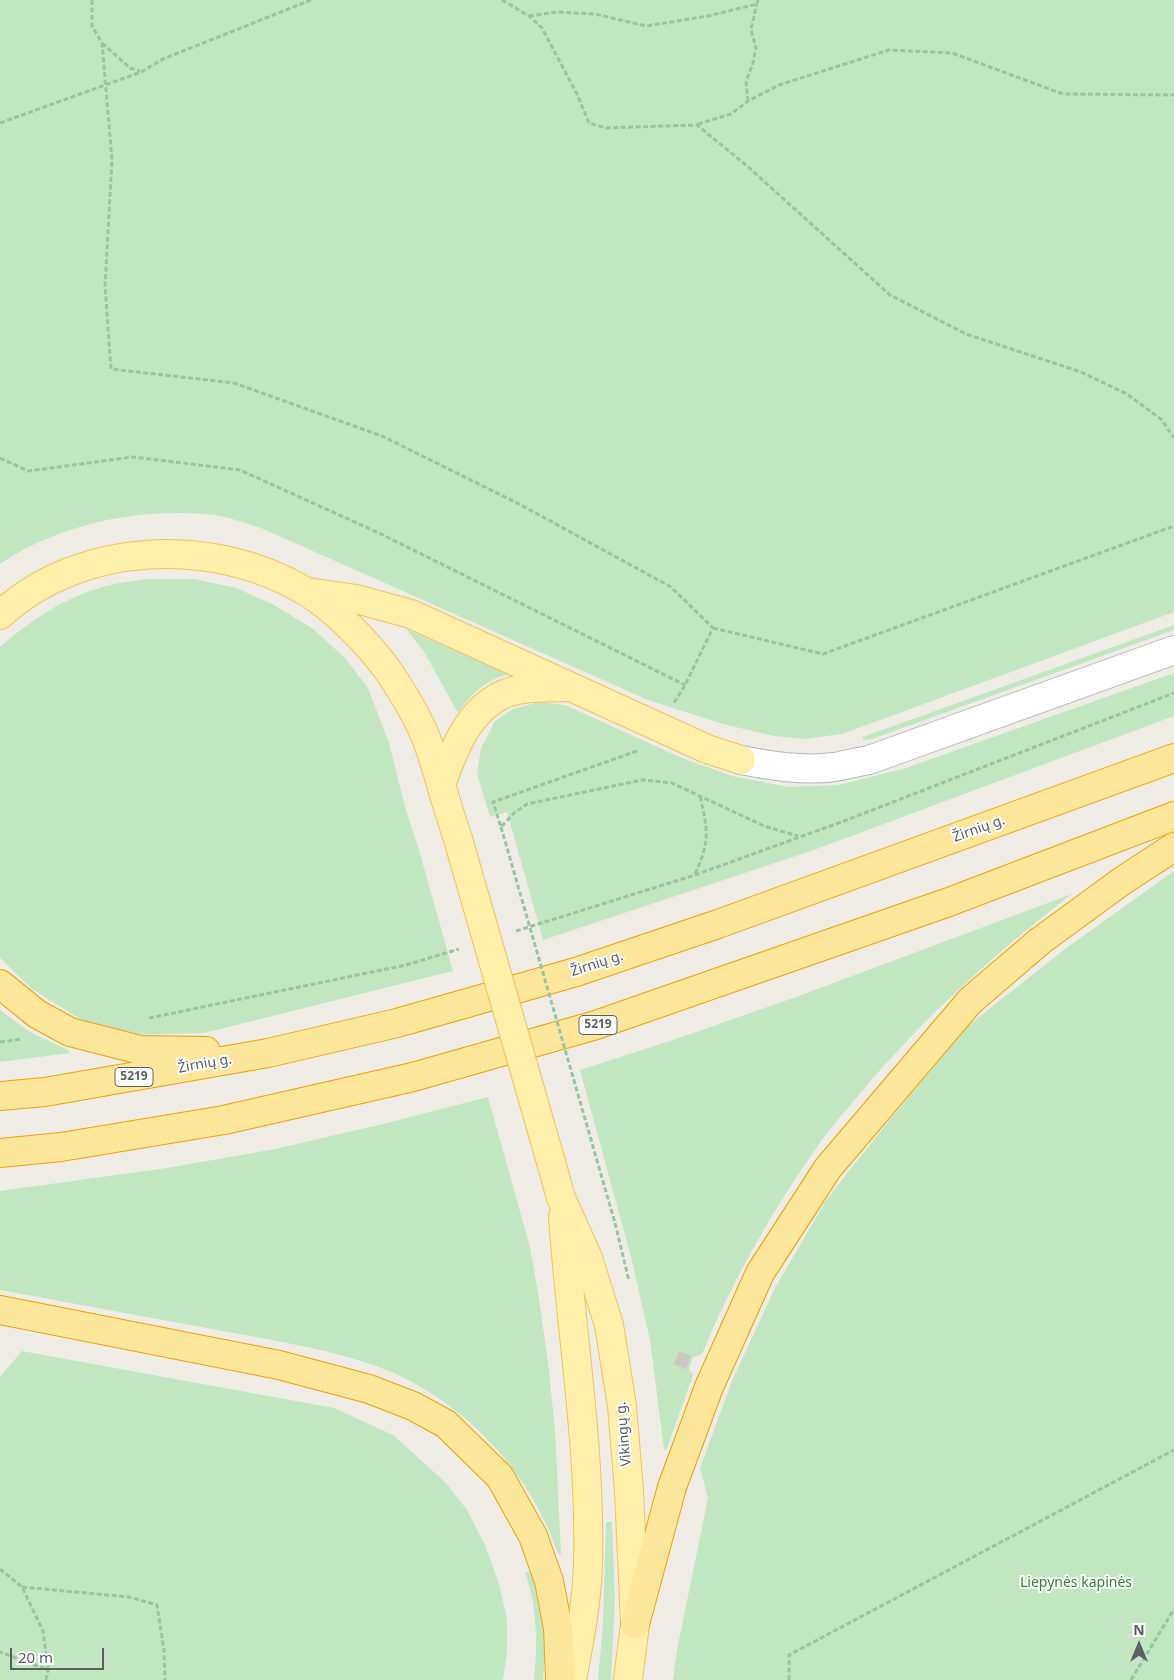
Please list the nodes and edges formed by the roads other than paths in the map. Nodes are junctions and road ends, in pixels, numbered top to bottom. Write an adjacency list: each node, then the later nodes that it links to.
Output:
1 (306, 592): 2 (main road); 4 (main road); 7 (main road, Vikingų g.)
2 (0, 615)
3 (1174, 650): 6 (street)
4 (569, 686): 6 (main road); 7 (main road)
5 (1174, 758): 11 (highway, Žirnių g. / 5219)
6 (741, 760)
7 (441, 785): 14 (main road, Vikingų g., bridge)
8 (1174, 816): 13 (highway, 5219)
9 (1174, 848): 16 (highway)
10 (0, 984): 11 (highway)
11 (268, 1053): 12 (highway, Žirnių g. / 5219)
12 (0, 1096)
13 (0, 1153)
14 (562, 1198): 16 (main road, Vikingų g.); 18 (main road, Vikingų g.)
15 (0, 1310): 17 (highway)
16 (635, 1624): 19 (main road, Vikingų g.)
17 (560, 1680)
18 (572, 1680)
19 (628, 1680)

